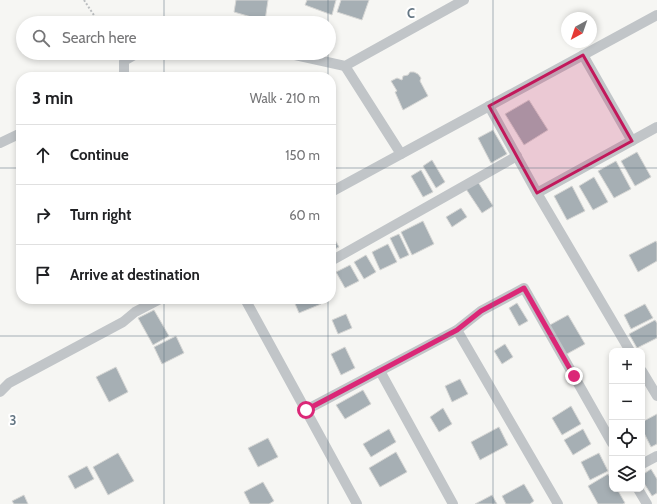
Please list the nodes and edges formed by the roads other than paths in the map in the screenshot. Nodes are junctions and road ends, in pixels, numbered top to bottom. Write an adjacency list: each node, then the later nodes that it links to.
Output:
1 (464, 0): 6 (street)
2 (657, 15): 3 (street)
3 (583, 55): 8 (street); 11 (street)
4 (126, 60): 7 (street)
5 (318, 60): 6 (street)
6 (345, 66): 13 (street)
7 (124, 72)
8 (489, 106): 13 (street); 14 (street)
9 (657, 127): 11 (street)
10 (16, 135): 12 (street)
11 (632, 141): 16 (street)
12 (0, 143)
13 (401, 154): 15 (street)
14 (517, 156): 16 (street); 17 (street)
15 (336, 189)
16 (537, 193): 21 (street)
17 (336, 258)
18 (150, 304): 24 (street)
19 (248, 304): 26 (street)
20 (457, 330): 22 (street); 27 (street); 33 (street)
21 (628, 348)
22 (380, 371): 26 (street); 32 (street)
23 (645, 376): 25 (street)
24 (0, 392)
25 (657, 396)
26 (306, 410): 31 (street)
27 (609, 438)
28 (657, 456): 29 (street)
29 (645, 462)
30 (640, 492): 34 (street)
31 (357, 504)
32 (453, 504)
33 (558, 504)
34 (646, 504)

